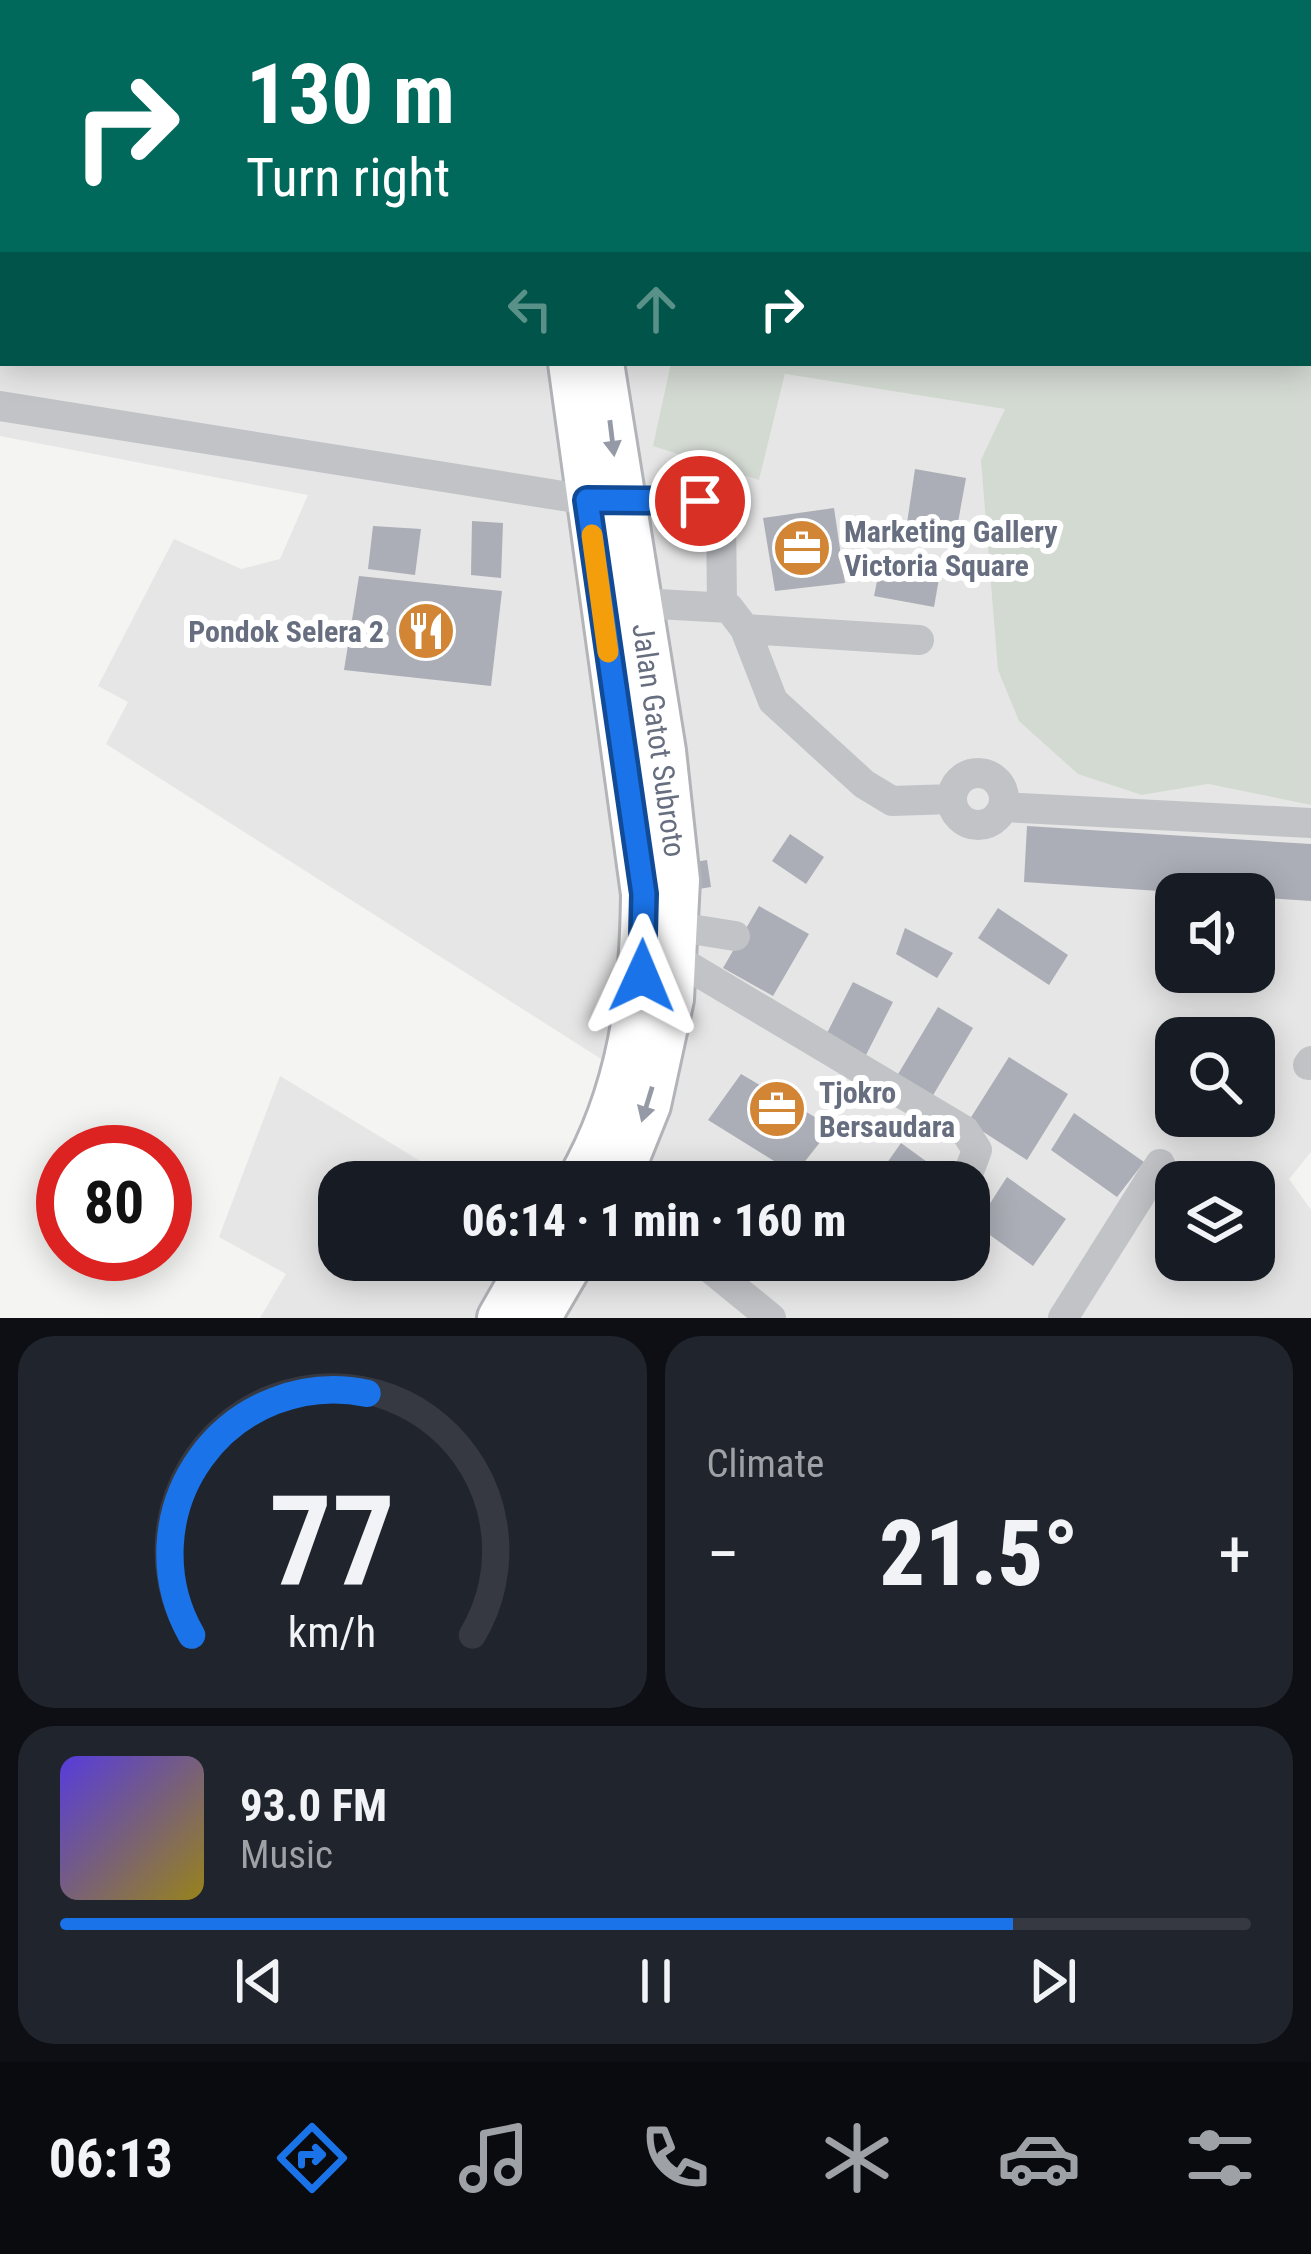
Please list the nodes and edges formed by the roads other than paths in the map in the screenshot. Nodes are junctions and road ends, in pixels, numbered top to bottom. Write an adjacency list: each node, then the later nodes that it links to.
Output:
1 (571, 366): 4 (highway, Jalan Gatot Subroto)
2 (602, 366): 4 (highway, Jalan Gatot Subroto, one-way to 4)
3 (0, 406): 4 (street)
4 (606, 507): 5 (highway, Jalan Gatot Subroto); 6 (street)
5 (623, 585): 6 (street); 11 (highway, Jalan Gatot Subroto); 12 (highway, Jalan Gatot Subroto)
6 (722, 606): 7 (street)
7 (745, 629): 8 (street); 9 (street)
8 (919, 640)
9 (1311, 823)
10 (734, 936): 11 (street)
11 (678, 944): 13 (highway, Jalan Gatot Subroto, one-way to 13); 14 (street)
12 (600, 1161)
13 (608, 1161)
14 (973, 1161)
15 (1155, 1172): 19 (street)
16 (520, 1281): 20 (highway)
17 (561, 1281): 21 (highway)
18 (726, 1281): 22 (street)
19 (1065, 1317)
20 (499, 1318)
21 (539, 1318)
22 (771, 1318)

